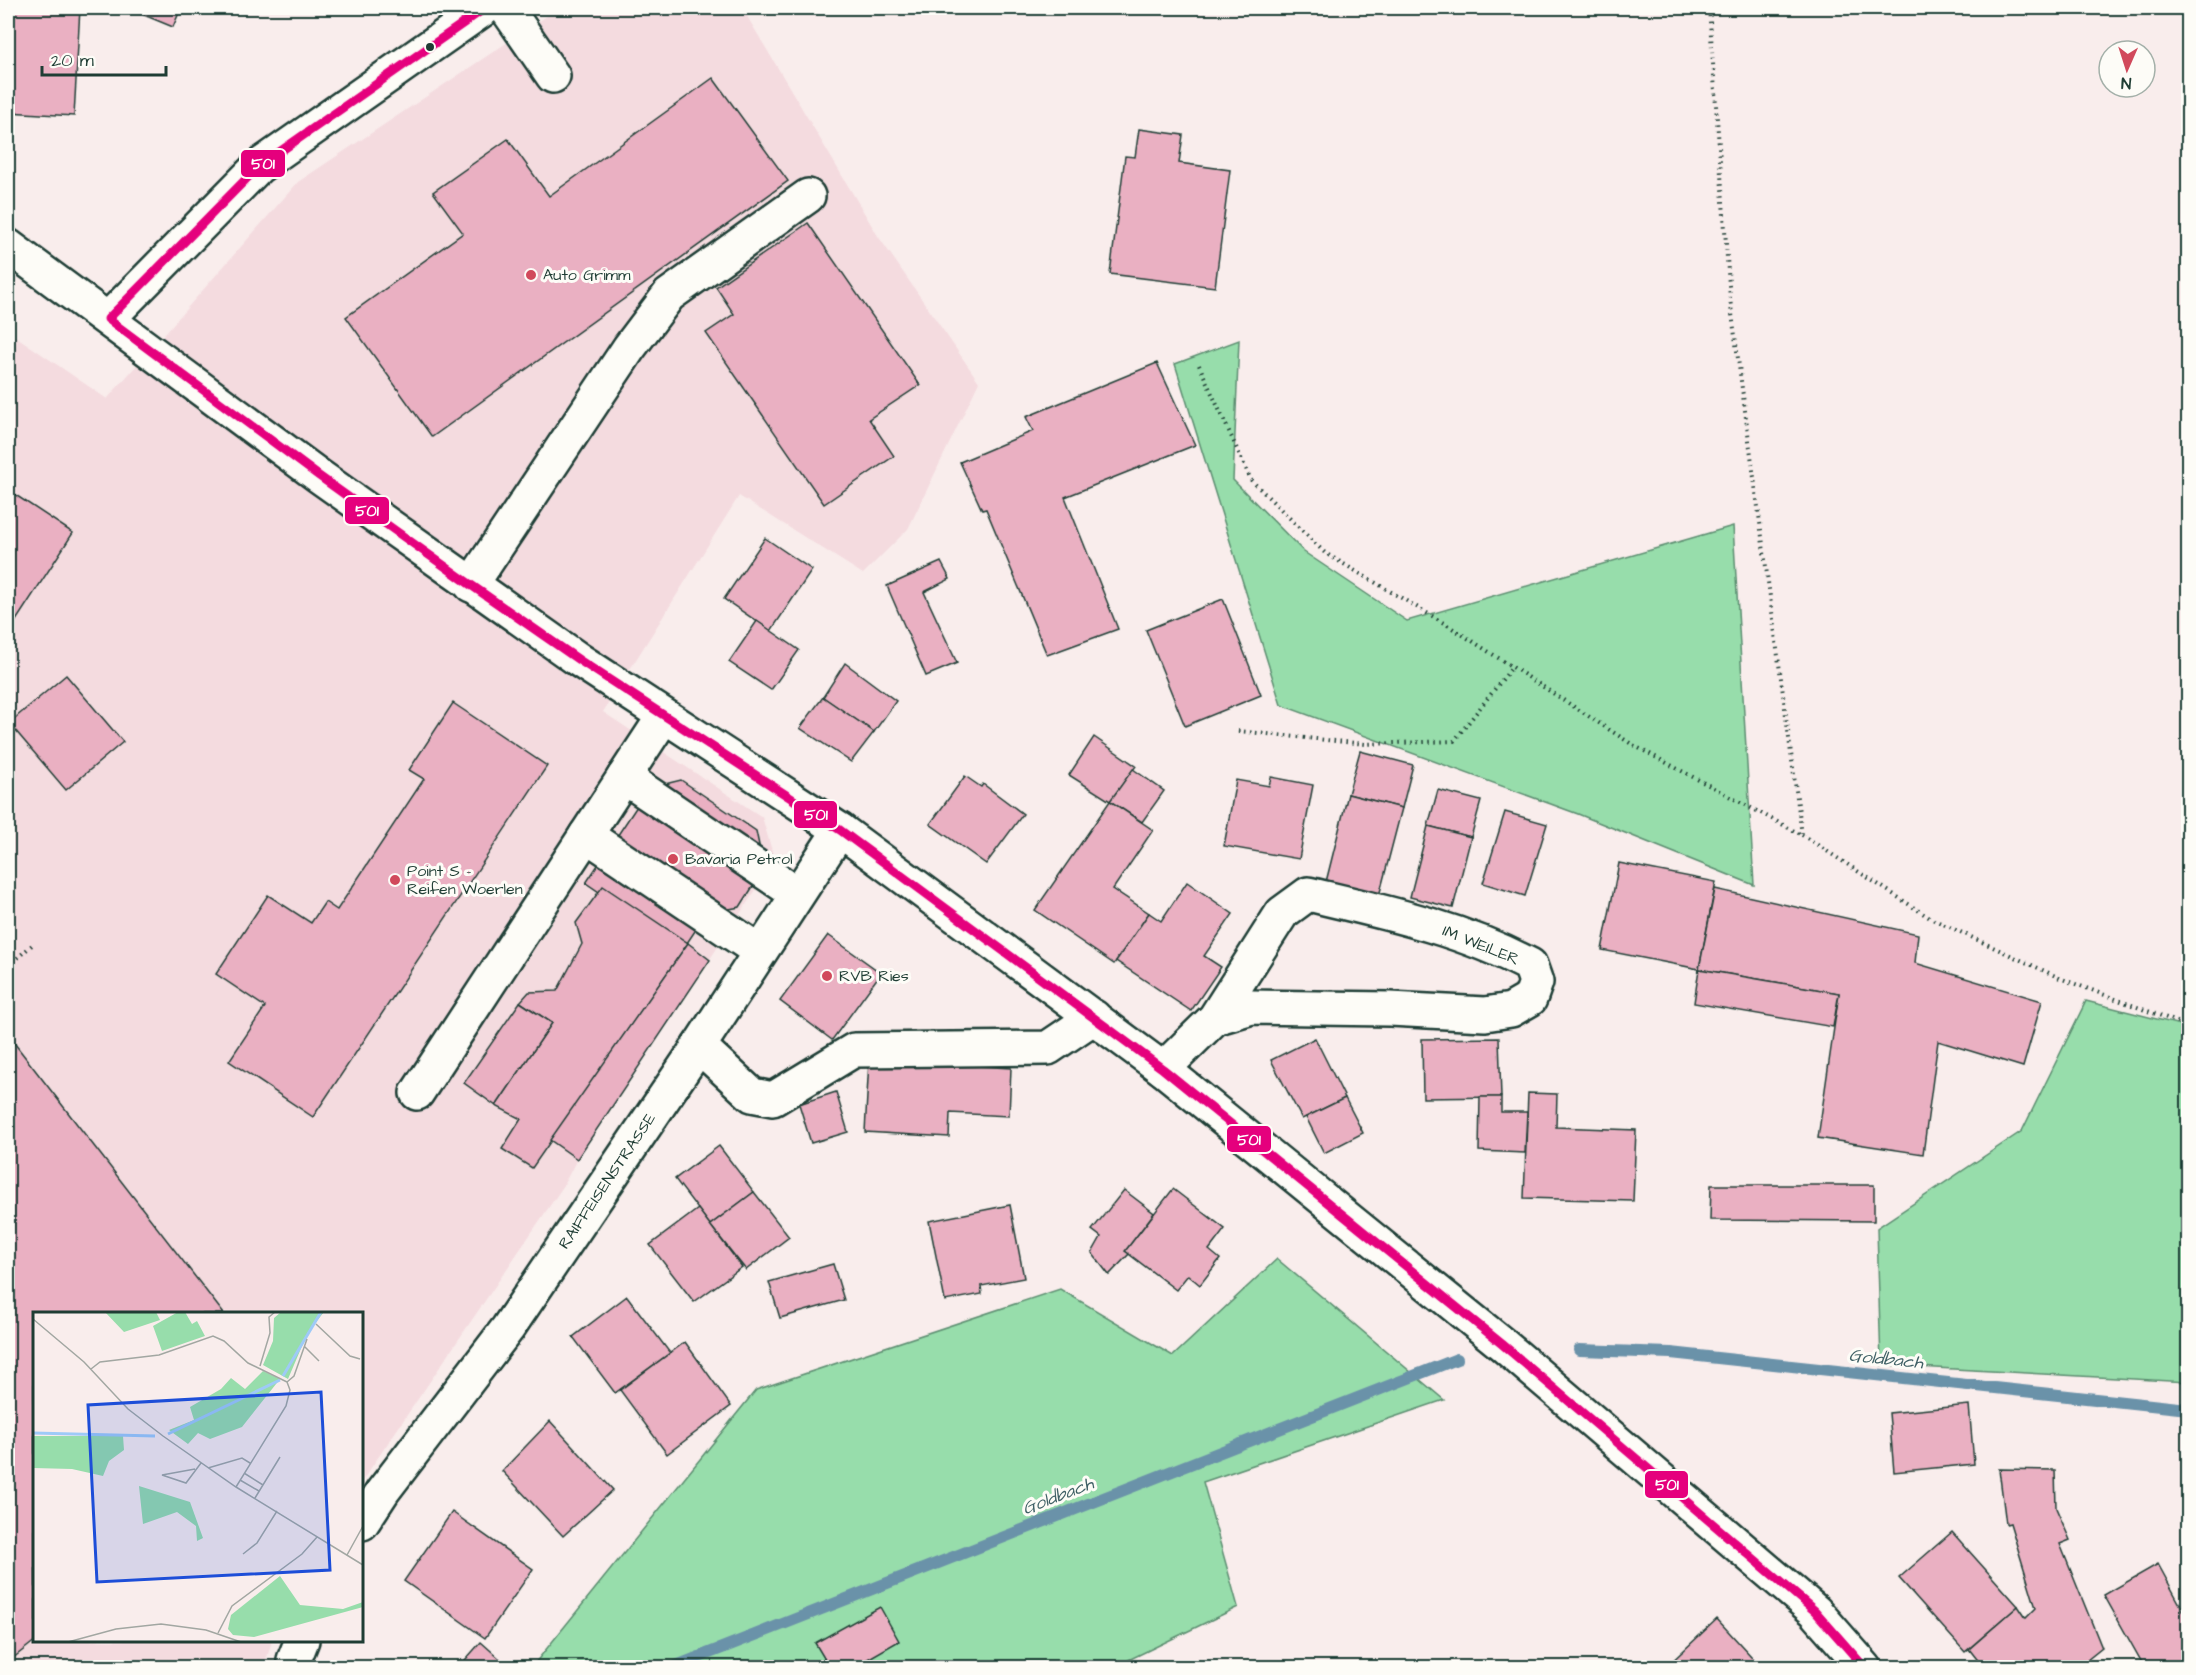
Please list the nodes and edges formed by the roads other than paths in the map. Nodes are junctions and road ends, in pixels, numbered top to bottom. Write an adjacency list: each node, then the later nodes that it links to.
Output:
1 (485, 8): 6 (street)
2 (506, 8): 3 (street)
3 (553, 76)
4 (808, 196): 7 (street)
5 (8, 246): 6 (street)
6 (108, 319): 7 (street)
7 (471, 585): 8 (street)
8 (664, 716): 9 (street); 10 (street)
9 (624, 777): 11 (street); 12 (street)
10 (840, 830): 12 (street, RAIFFEISENSTRASSE); 14 (street)
11 (586, 835): 13 (street); 18 (street)
12 (797, 894): 13 (street, RAIFFEISENSTRASSE)
13 (759, 951): 16 (street, RAIFFEISENSTRASSE)
14 (1094, 1017): 16 (street); 17 (street)
15 (1215, 1018): 15 (street, IM WEILER); 17 (street, IM WEILER)
16 (699, 1046): 19 (street, RAIFFEISENSTRASSE)
17 (1163, 1069): 22 (street)
18 (417, 1093)
19 (363, 1521)
20 (302, 1642): 21 (street)
21 (294, 1668)
22 (1865, 1668)

